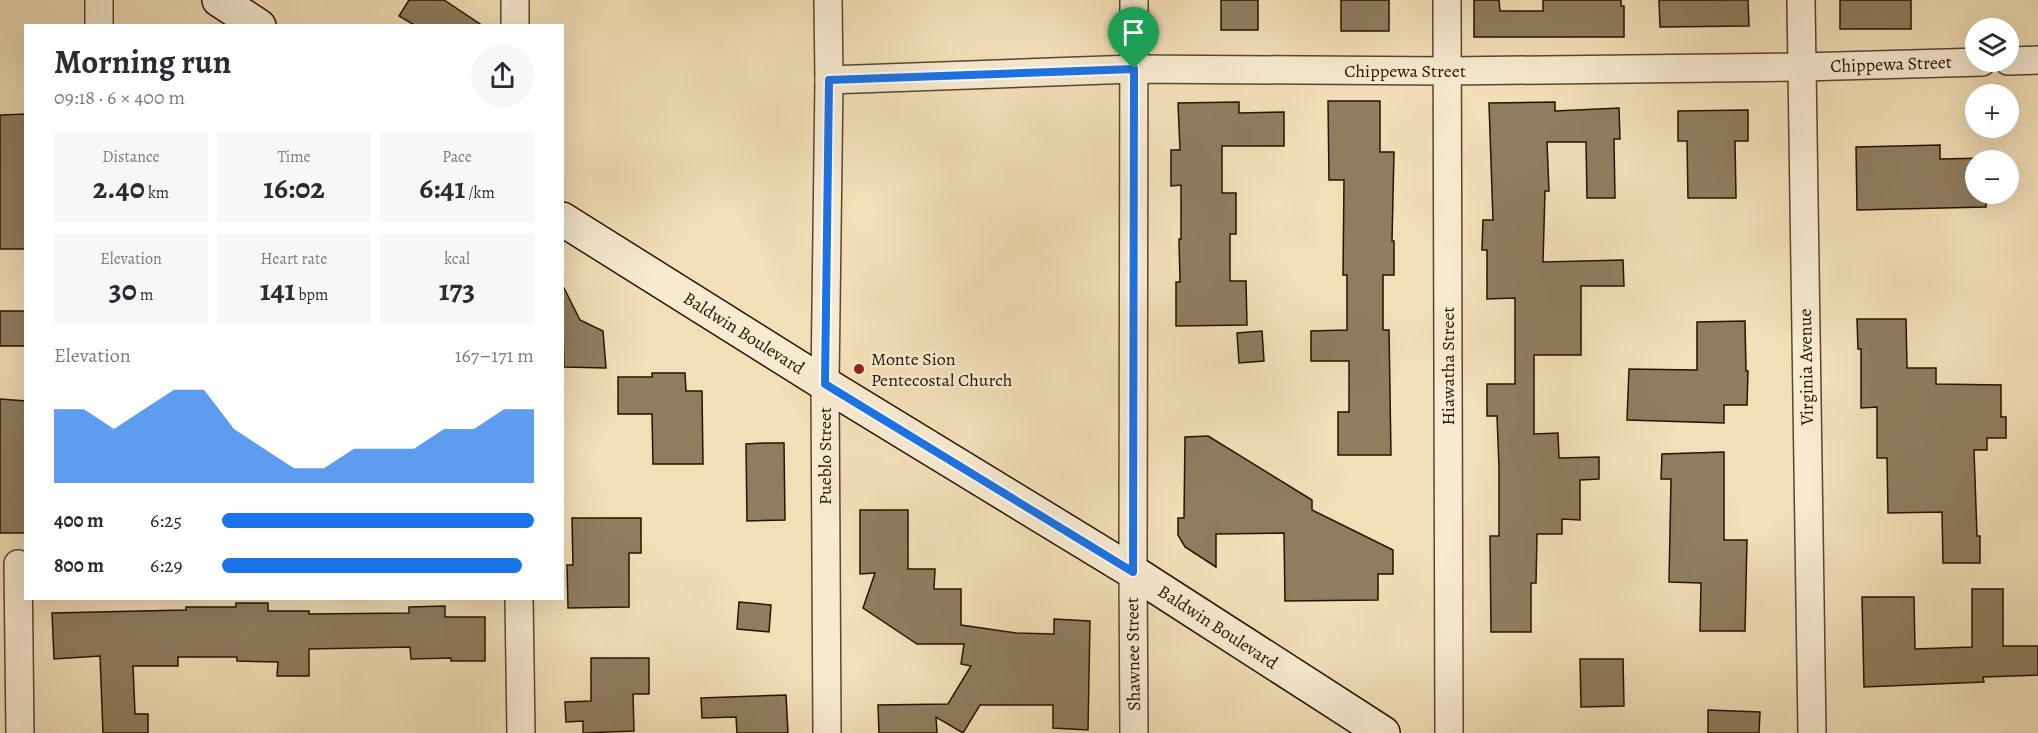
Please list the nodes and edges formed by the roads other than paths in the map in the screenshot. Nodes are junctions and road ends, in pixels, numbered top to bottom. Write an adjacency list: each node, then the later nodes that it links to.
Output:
1 (99, 0): 8 (street)
2 (219, 0): 9 (main road)
3 (515, 0): 10 (street)
4 (828, 0): 17 (street, Pueblo Street)
5 (1134, 0): 15 (street, Shawnee Street)
6 (1447, 0): 16 (street, Hiawatha Street)
7 (1801, 0): 14 (street, Virginia Avenue)
8 (99, 24)
9 (256, 24)
10 (515, 24)
11 (2038, 60): 12 (street)
12 (2019, 61)
13 (1965, 62): 14 (street, Chippewa Street)
14 (1802, 67): 16 (street, Chippewa Street); 29 (street, Virginia Avenue)
15 (1134, 69): 16 (street, Chippewa Street); 17 (street, Chippewa Street); 21 (street, Shawnee Street)
16 (1448, 71): 28 (street, Hiawatha Street)
17 (829, 80): 19 (street, Pueblo Street)
18 (564, 220): 19 (main road, Baldwin Boulevard)
19 (825, 384): 21 (main road, Baldwin Boulevard); 25 (street, Pueblo Street)
20 (14, 564): 23 (street)
21 (1133, 572): 26 (street, Shawnee Street); 27 (main road, Baldwin Boulevard)
22 (519, 600): 24 (street)
23 (20, 733)
24 (521, 733)
25 (827, 733)
26 (1134, 733)
27 (1383, 733)
28 (1449, 733)
29 (1812, 733)

